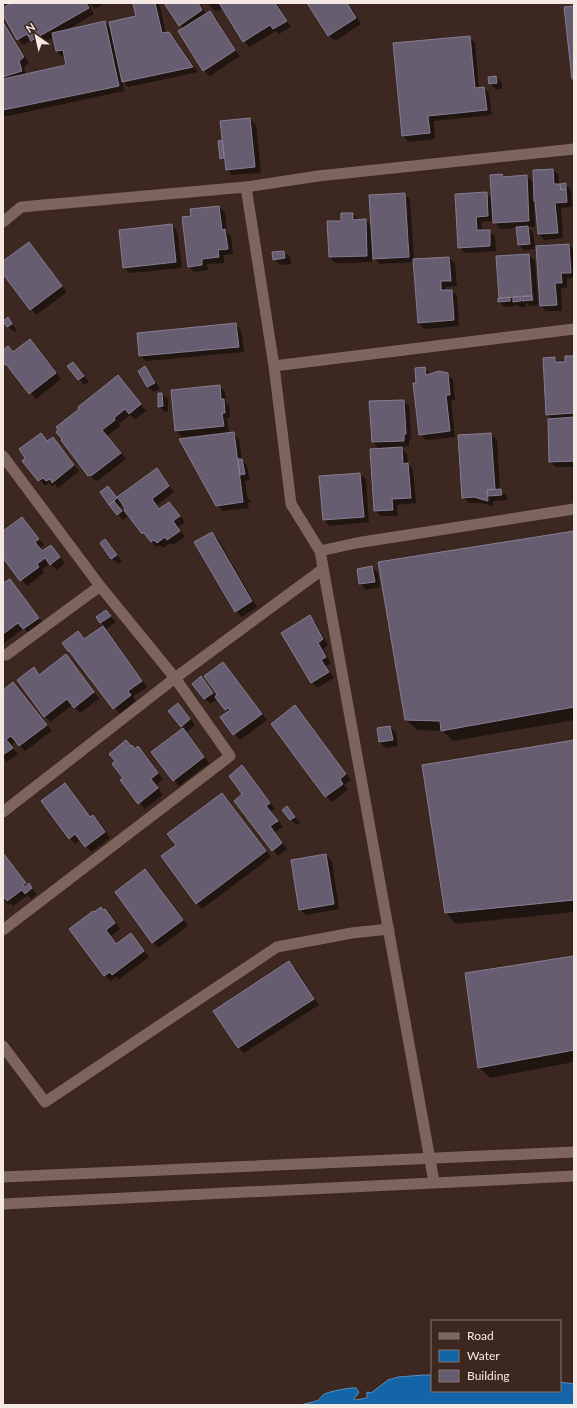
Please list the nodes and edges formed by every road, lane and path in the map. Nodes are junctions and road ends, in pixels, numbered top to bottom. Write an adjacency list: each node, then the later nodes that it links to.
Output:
1 (574, 149): 2 (street)
2 (246, 187): 3 (street); 5 (street)
3 (3, 222)
4 (574, 329): 5 (street)
5 (274, 366): 8 (street)
6 (3, 456): 10 (street)
7 (574, 510): 8 (street)
8 (320, 551): 9 (street)
9 (323, 569): 12 (street); 15 (street)
10 (100, 586): 11 (street); 12 (street)
11 (6, 655)
12 (176, 678): 13 (street); 14 (street)
13 (3, 812)
14 (3, 930)
15 (390, 930): 16 (street); 18 (street)
16 (3, 1046)
17 (574, 1152): 18 (street)
18 (430, 1159): 20 (street); 21 (street)
19 (574, 1176): 21 (street)
20 (3, 1177)
21 (434, 1182): 22 (street)
22 (3, 1204)

